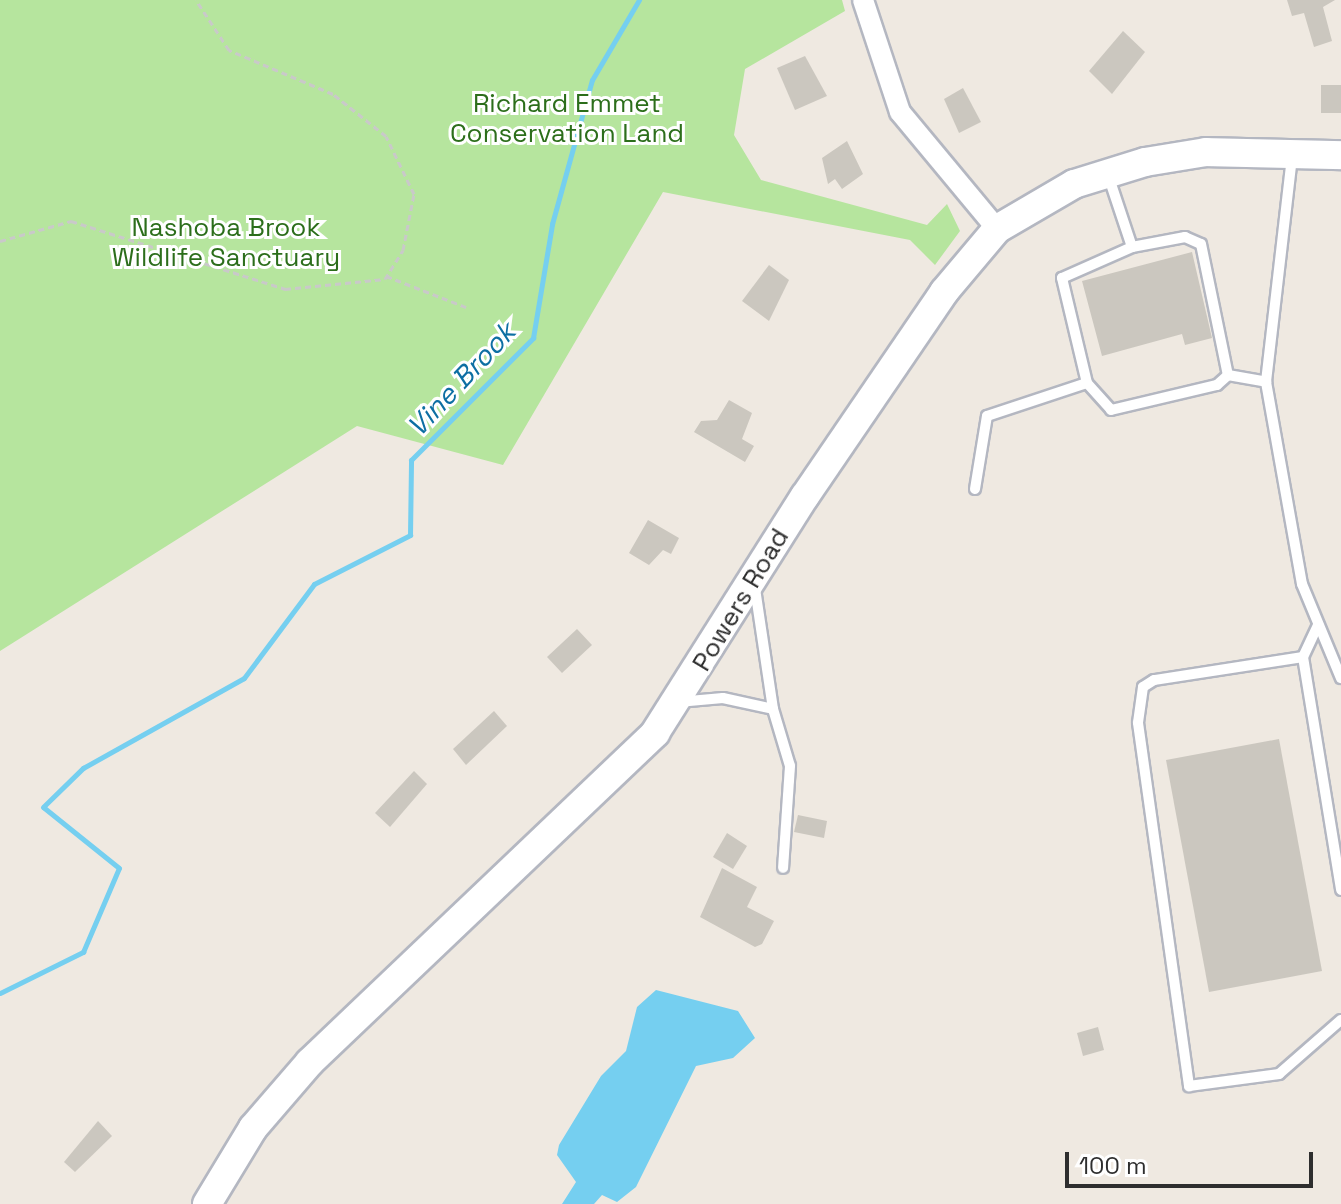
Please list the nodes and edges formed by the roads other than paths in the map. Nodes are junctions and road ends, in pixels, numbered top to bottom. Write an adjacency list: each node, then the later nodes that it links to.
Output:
1 (863, 0): 5 (street)
2 (1341, 155): 3 (main road, Powers Road)
3 (1292, 157): 4 (main road, Powers Road); 8 (lane)
4 (1108, 173): 5 (main road, Powers Road); 6 (lane)
5 (997, 229): 11 (main road, Powers Road)
6 (1132, 247): 7 (lane); 9 (lane)
7 (1228, 375): 8 (lane); 9 (lane)
8 (1266, 382): 12 (lane)
9 (1087, 383): 10 (lane)
10 (975, 489)
11 (754, 576): 15 (main road, Powers Road); 16 (lane)
12 (1318, 625): 13 (lane); 14 (lane)
13 (1303, 657): 18 (lane); 19 (lane)
14 (1341, 678)
15 (676, 702): 16 (lane); 20 (main road, Powers Road)
16 (773, 709): 17 (lane)
17 (783, 868)
18 (1341, 890)
19 (1341, 1020)
20 (207, 1204)

